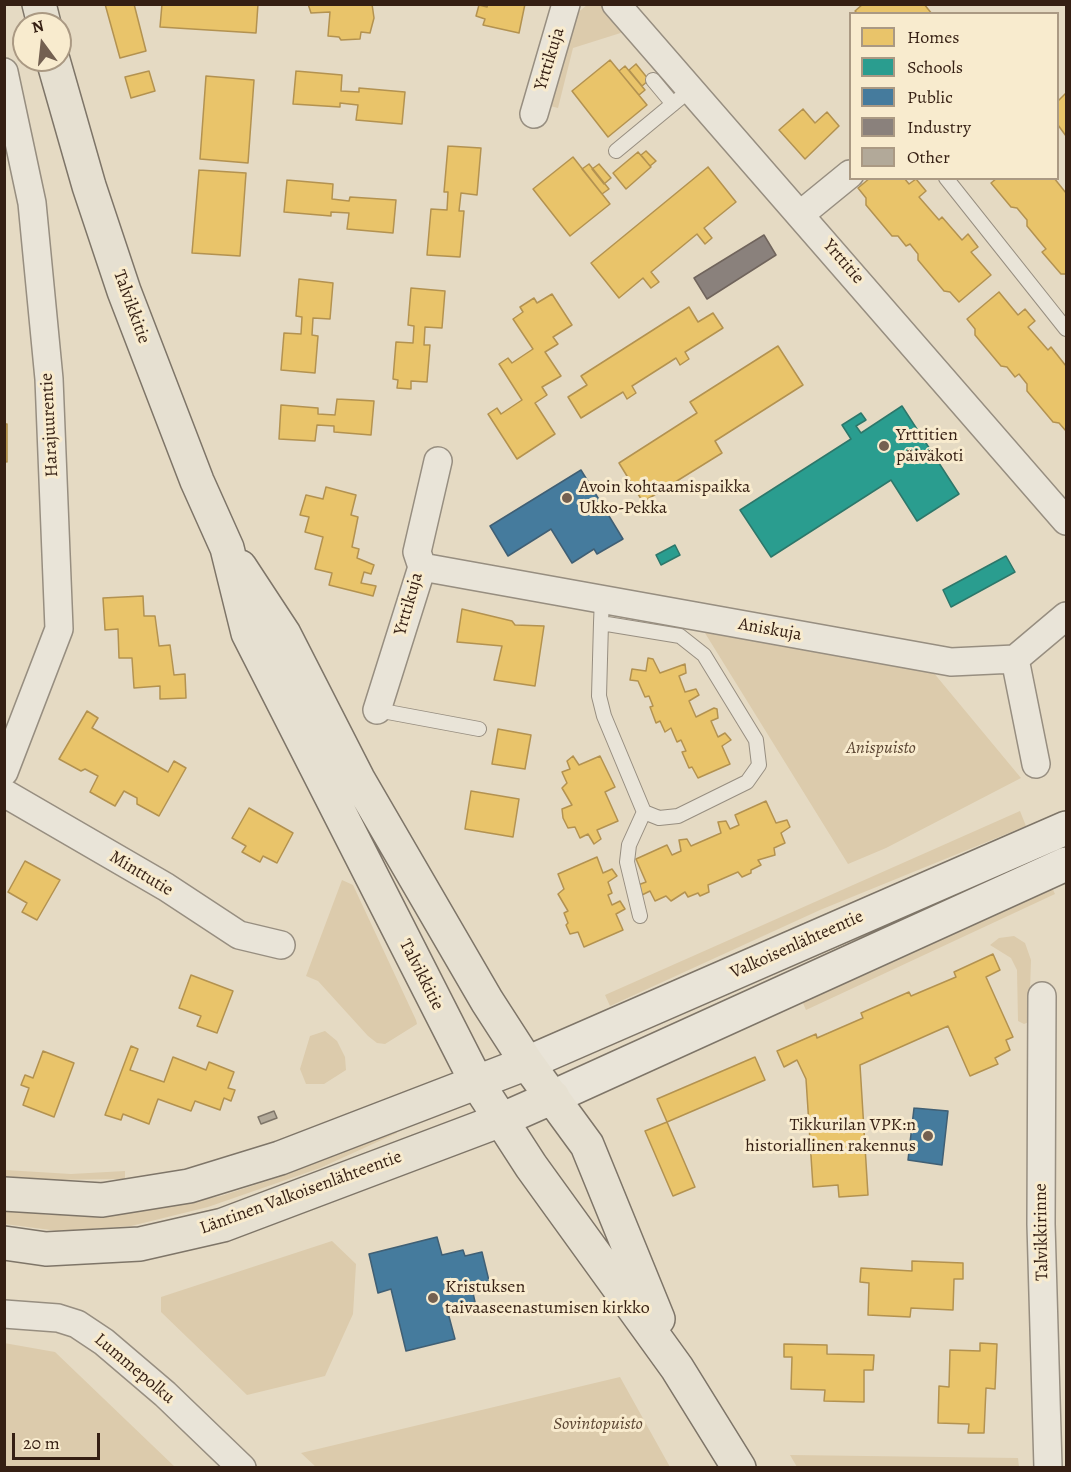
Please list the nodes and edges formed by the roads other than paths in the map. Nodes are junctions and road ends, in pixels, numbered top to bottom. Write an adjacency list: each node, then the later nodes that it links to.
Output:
1 (566, 4): 7 (street, Yrttikuja)
2 (616, 4): 6 (street, Yrttitie)
3 (4, 72): 23 (street, Harajuurentie)
4 (56, 72): 15 (main road, Talvikkitie)
5 (653, 80): 6 (lane)
6 (682, 97): 8 (lane); 11 (street, Yrttitie)
7 (534, 114)
8 (616, 151)
9 (849, 175): 11 (street)
10 (948, 180): 12 (lane)
11 (801, 214): 14 (street, Yrttitie)
12 (1066, 329)
13 (438, 461): 16 (street, Yrttikuja)
14 (1066, 521)
15 (227, 548): 31 (main road, Talvikkitie); 32 (main road, Talvikkitie)
16 (422, 567): 17 (street, Aniskuja); 20 (street, Yrttikuja)
17 (602, 611): 19 (street, Aniskuja); 25 (lane); 25 (lane)
18 (1066, 616): 19 (street)
19 (1015, 659): 22 (street)
20 (377, 710): 21 (lane)
21 (479, 729)
22 (1036, 764)
23 (4, 772)
24 (4, 793): 29 (street, Minttutie)
25 (644, 812): 28 (lane)
26 (1066, 828): 31 (main road, Valkoisenlähteentie)
27 (1066, 864): 33 (main road, Valkoisenlähteentie)
28 (640, 916)
29 (281, 945)
30 (1042, 996): 41 (street, Talvikkirinne)
31 (527, 1063): 32 (main road); 33 (main road, Talvikkitie)
32 (476, 1081): 34 (main road, Talvikkitie); 35 (main road)
33 (553, 1097): 34 (main road, Läntinen Valkoisenlähteentie); 38 (main road, Talvikkitie)
34 (501, 1120): 36 (main road, Läntinen Valkoisenlähteentie); 38 (main road, Talvikkitie)
35 (4, 1194)
36 (4, 1243)
37 (4, 1314): 39 (street, Lummepolku)
38 (677, 1368): 40 (main road, Talvikkitie)
39 (242, 1467)
40 (739, 1467)
41 (1048, 1467)

